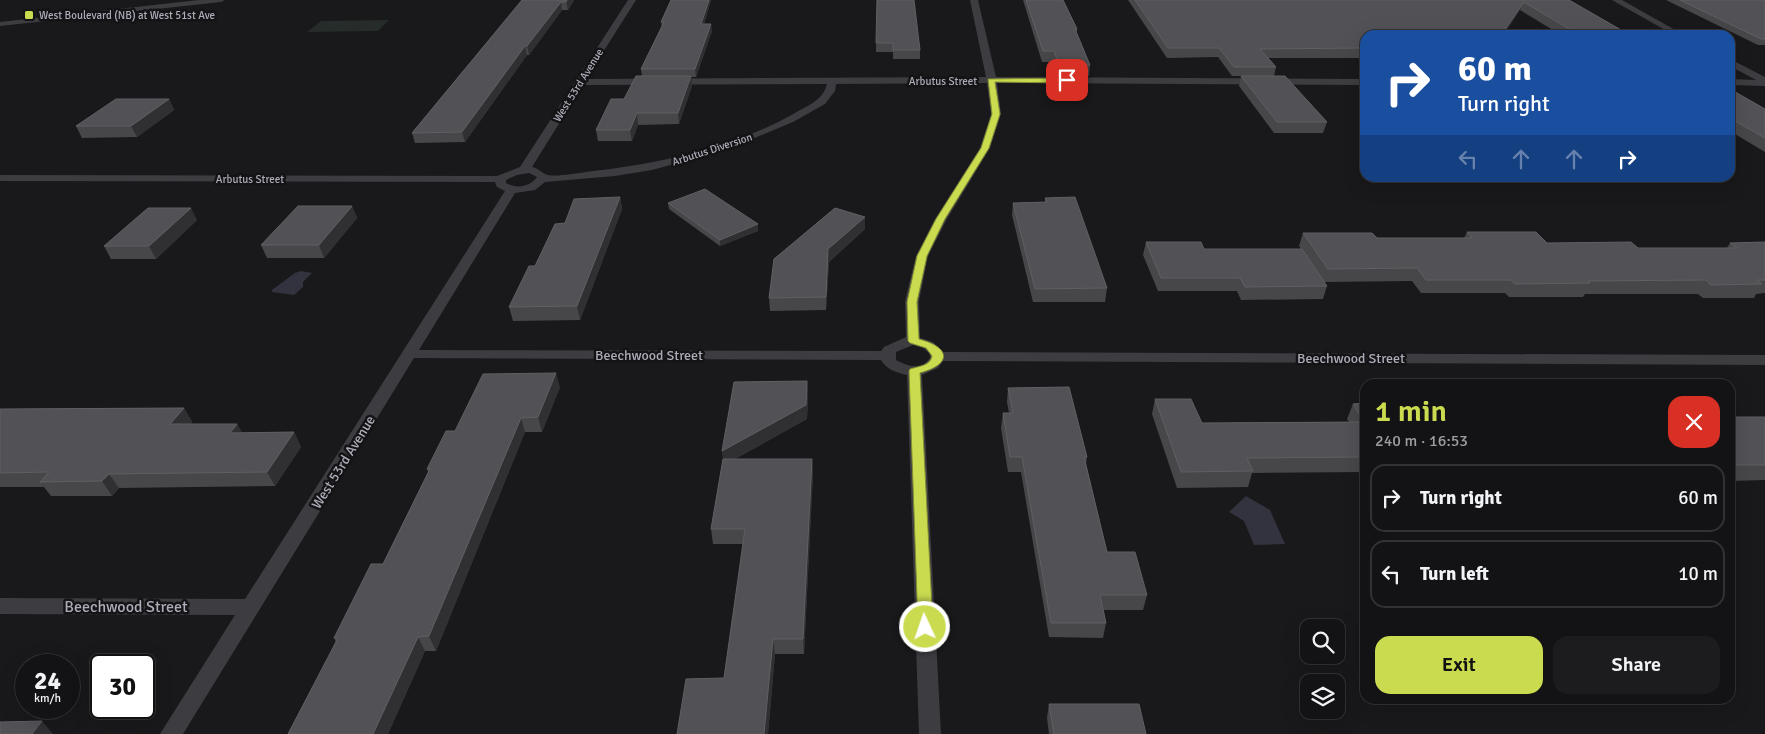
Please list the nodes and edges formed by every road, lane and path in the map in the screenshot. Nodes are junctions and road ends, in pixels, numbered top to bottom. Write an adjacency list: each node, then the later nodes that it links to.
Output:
1 (221, 0): 5 (street)
2 (632, 0): 10 (street, West 53rd Avenue)
3 (974, 0): 8 (street)
4 (1616, 0): 6 (street)
5 (0, 24)
6 (1671, 30)
7 (1735, 65): 13 (street)
8 (991, 80): 9 (street, Arbutus Street); 11 (street, Arbutus Street); 18 (street)
9 (832, 81): 10 (street, Arbutus Street); 16 (street, Arbutus Diversion)
10 (581, 82): 14 (street, West 53rd Avenue)
11 (1360, 82)
12 (1735, 82): 13 (street)
13 (1765, 82)
14 (524, 170): 16 (street); 17 (street)
15 (0, 178): 17 (street, Arbutus Street)
16 (542, 179): 17 (street)
17 (506, 184): 19 (street, West 53rd Avenue)
18 (914, 341): 20 (street); 21 (street)
19 (410, 354): 20 (street, Beechwood Street); 25 (street, West 53rd Avenue)
20 (887, 356): 23 (street)
21 (938, 356): 22 (street, Beechwood Street); 23 (street)
22 (1765, 360)
23 (914, 371): 27 (street)
24 (0, 606): 25 (street, Beechwood Street)
25 (252, 606): 26 (street, West 53rd Avenue)
26 (172, 734)
27 (930, 734)

